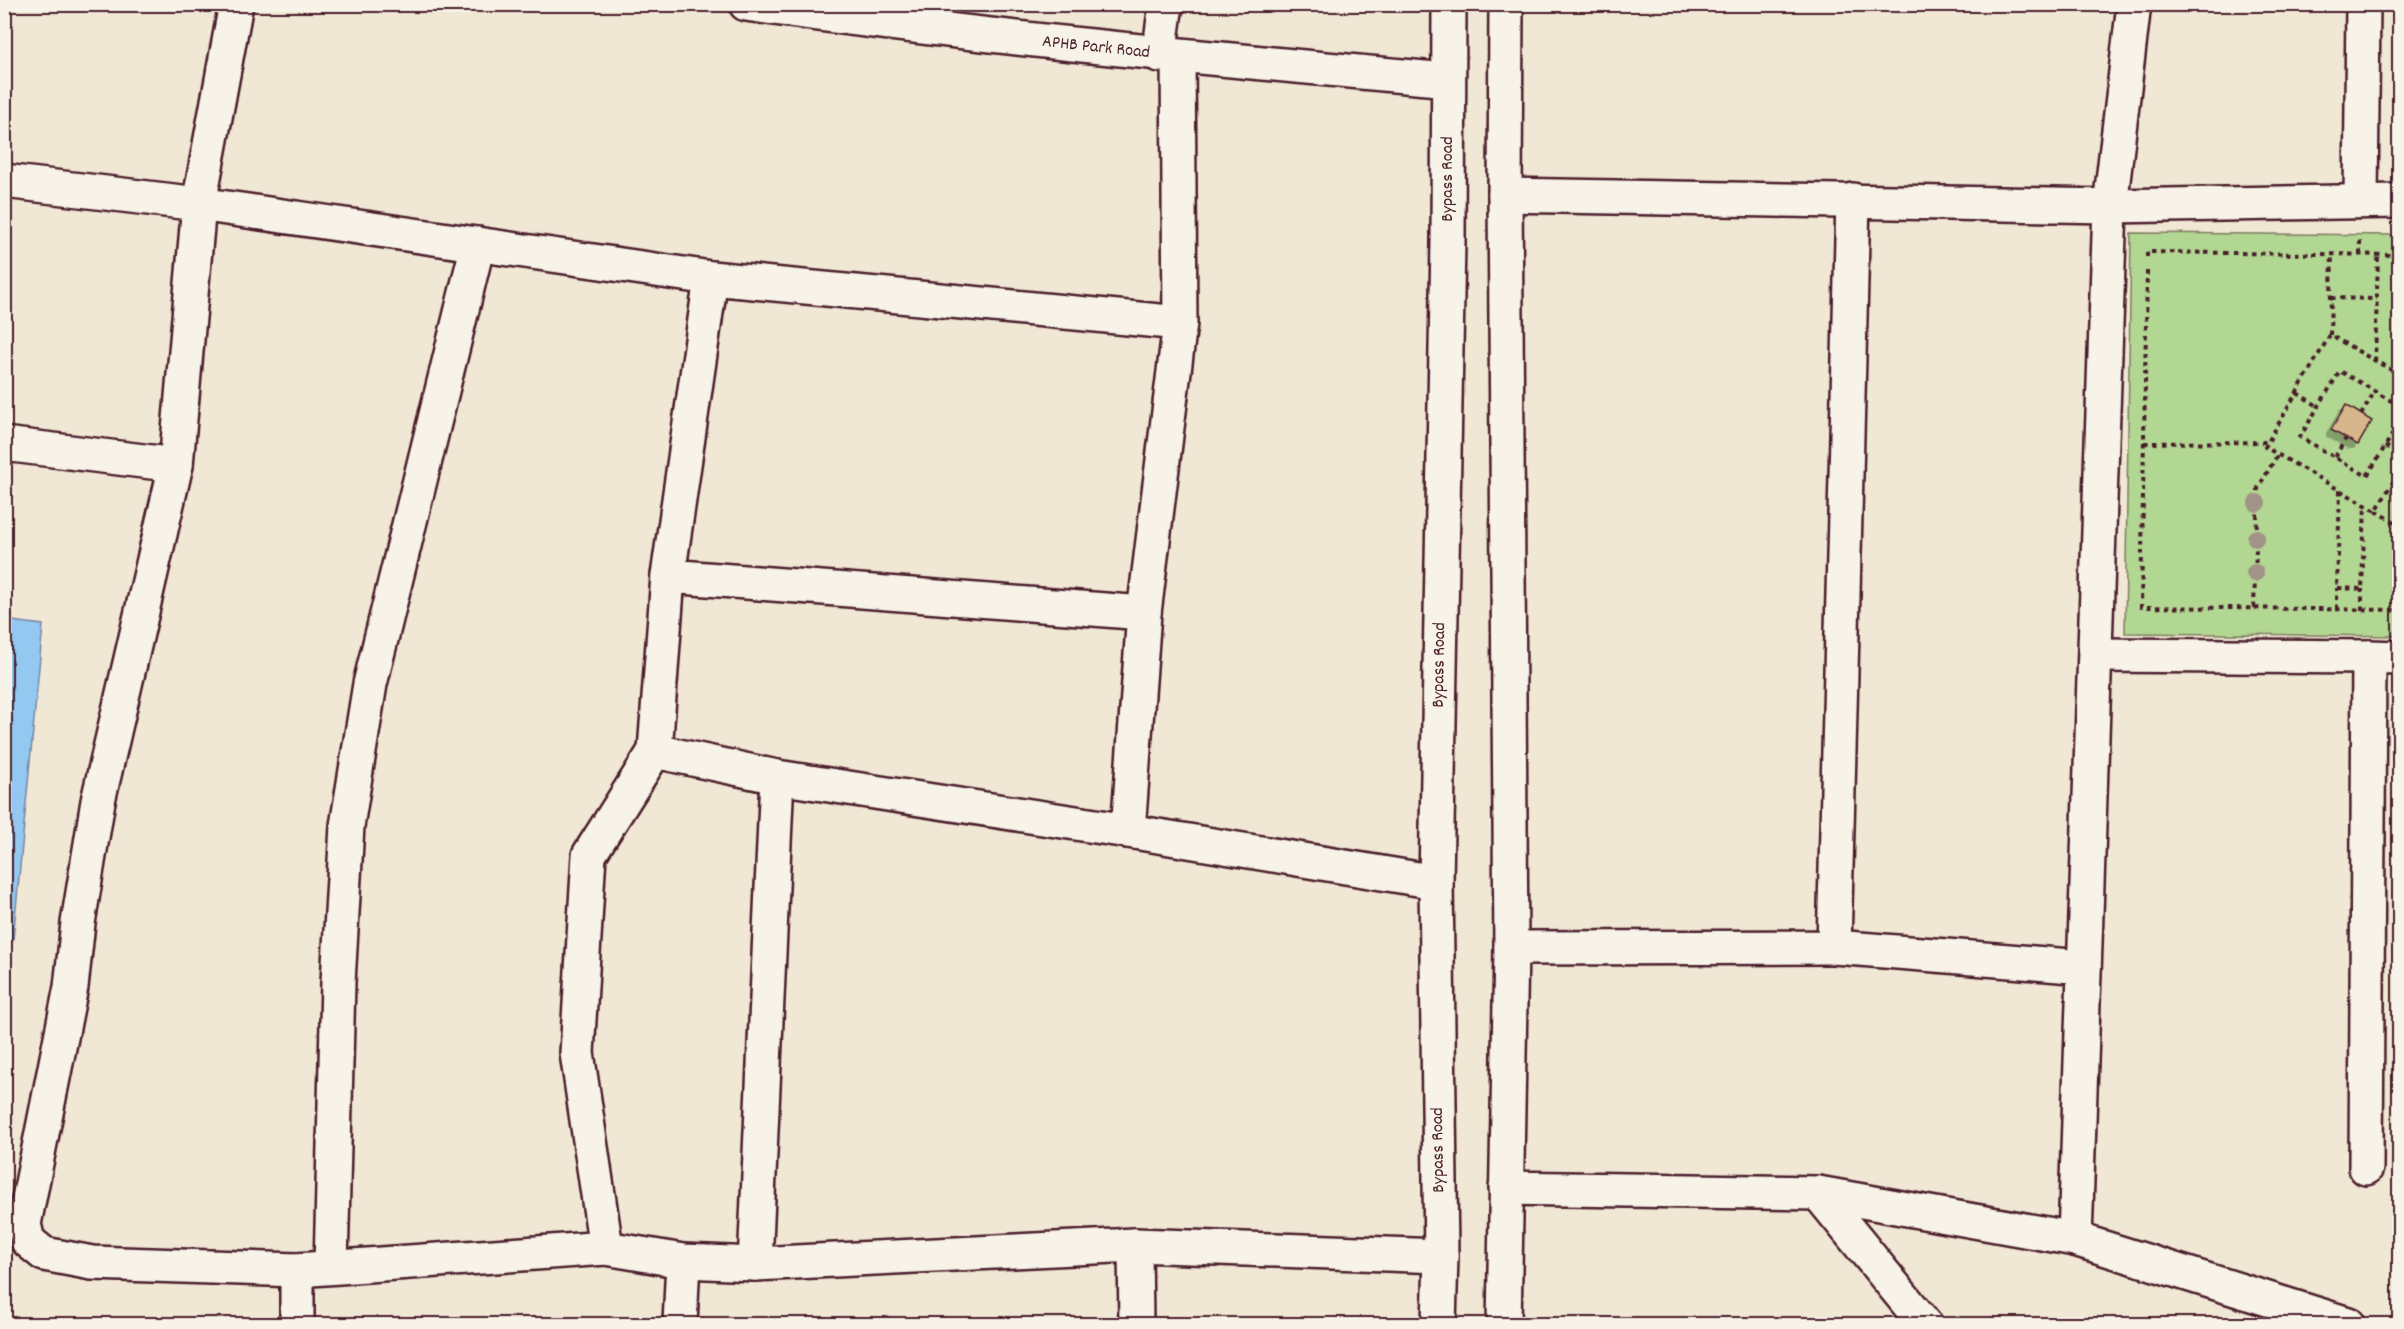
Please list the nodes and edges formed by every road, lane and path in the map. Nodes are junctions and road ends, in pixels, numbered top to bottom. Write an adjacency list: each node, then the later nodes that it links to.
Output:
1 (236, 4): 16 (street)
2 (746, 4): 8 (street, APHB Park Road)
3 (1166, 4): 9 (street)
4 (1449, 4): 10 (street, Bypass Road)
5 (1506, 4): 12 (street)
6 (2134, 4): 17 (street)
7 (2363, 4): 14 (street)
8 (911, 16): 9 (street, APHB Park Road)
9 (1169, 56): 10 (street, APHB Park Road); 25 (street)
10 (1448, 80): 62 (street, Bypass Road)
11 (4, 181): 16 (street)
12 (1505, 195): 13 (street); 64 (street)
13 (1853, 200): 17 (street); 63 (street)
14 (2361, 201): 15 (street); 17 (street)
15 (2400, 201)
16 (199, 204): 18 (street); 43 (street)
17 (2109, 206): 57 (street)
18 (478, 244): 22 (street); 75 (street)
19 (2332, 254): 20 (path); 23 (path); 37 (path)
20 (2378, 255): 21 (path); 24 (path)
21 (2400, 255)
22 (711, 278): 25 (street); 49 (street)
23 (2331, 298): 24 (path); 26 (path)
24 (2377, 299): 27 (path)
25 (1180, 323): 56 (street)
26 (2330, 335): 27 (path); 30 (path)
27 (2375, 361): 28 (path)
28 (2400, 375)
29 (2374, 391): 31 (path); 32 (path); 33 (path)
30 (2296, 393): 31 (path); 36 (path)
31 (2318, 406): 42 (path)
32 (2400, 406)
33 (2361, 415)
34 (2400, 422): 39 (path)
35 (2346, 438): 42 (path)
36 (2268, 442): 37 (path); 41 (path)
37 (2144, 443): 52 (path)
38 (4, 444): 43 (street)
39 (2385, 446): 40 (path); 42 (path)
40 (2400, 453)
41 (2278, 454): 45 (path); 52 (path)
42 (2335, 457)
43 (176, 465): 76 (street)
44 (2400, 470): 47 (path)
45 (2340, 490): 46 (path); 50 (path)
46 (2365, 504): 47 (path); 51 (path)
47 (2376, 511): 48 (path)
48 (2400, 525)
49 (668, 576): 56 (street); 59 (street)
50 (2337, 588): 51 (path); 53 (path)
51 (2362, 589): 54 (path)
52 (2254, 608): 53 (path)
53 (2337, 609): 54 (path)
54 (2362, 610): 55 (path)
55 (2400, 610)
56 (1144, 613): 61 (street)
57 (2096, 655): 58 (street); 65 (street)
58 (2384, 658): 66 (street)
59 (655, 751): 60 (street); 71 (street)
60 (777, 777): 61 (street); 74 (street)
61 (1128, 831): 62 (street)
62 (1436, 882): 72 (street, Bypass Road)
63 (1834, 947): 64 (street); 65 (street)
64 (1510, 948): 67 (street)
65 (2084, 967): 69 (street)
66 (2366, 1168)
67 (1506, 1188): 68 (street); 81 (street)
68 (1818, 1193): 69 (street); 82 (street)
69 (2075, 1239): 83 (street)
70 (1135, 1245): 72 (street); 74 (street); 79 (street)
71 (606, 1248): 73 (street); 75 (street)
72 (1441, 1256): 80 (street, Bypass Road)
73 (683, 1262): 74 (street); 78 (street)
74 (755, 1264)
75 (332, 1267): 76 (street)
76 (297, 1270): 77 (street)
77 (297, 1324)
78 (680, 1324)
79 (1136, 1324)
80 (1439, 1324)
81 (1504, 1324)
82 (1925, 1324)
83 (2348, 1324)

